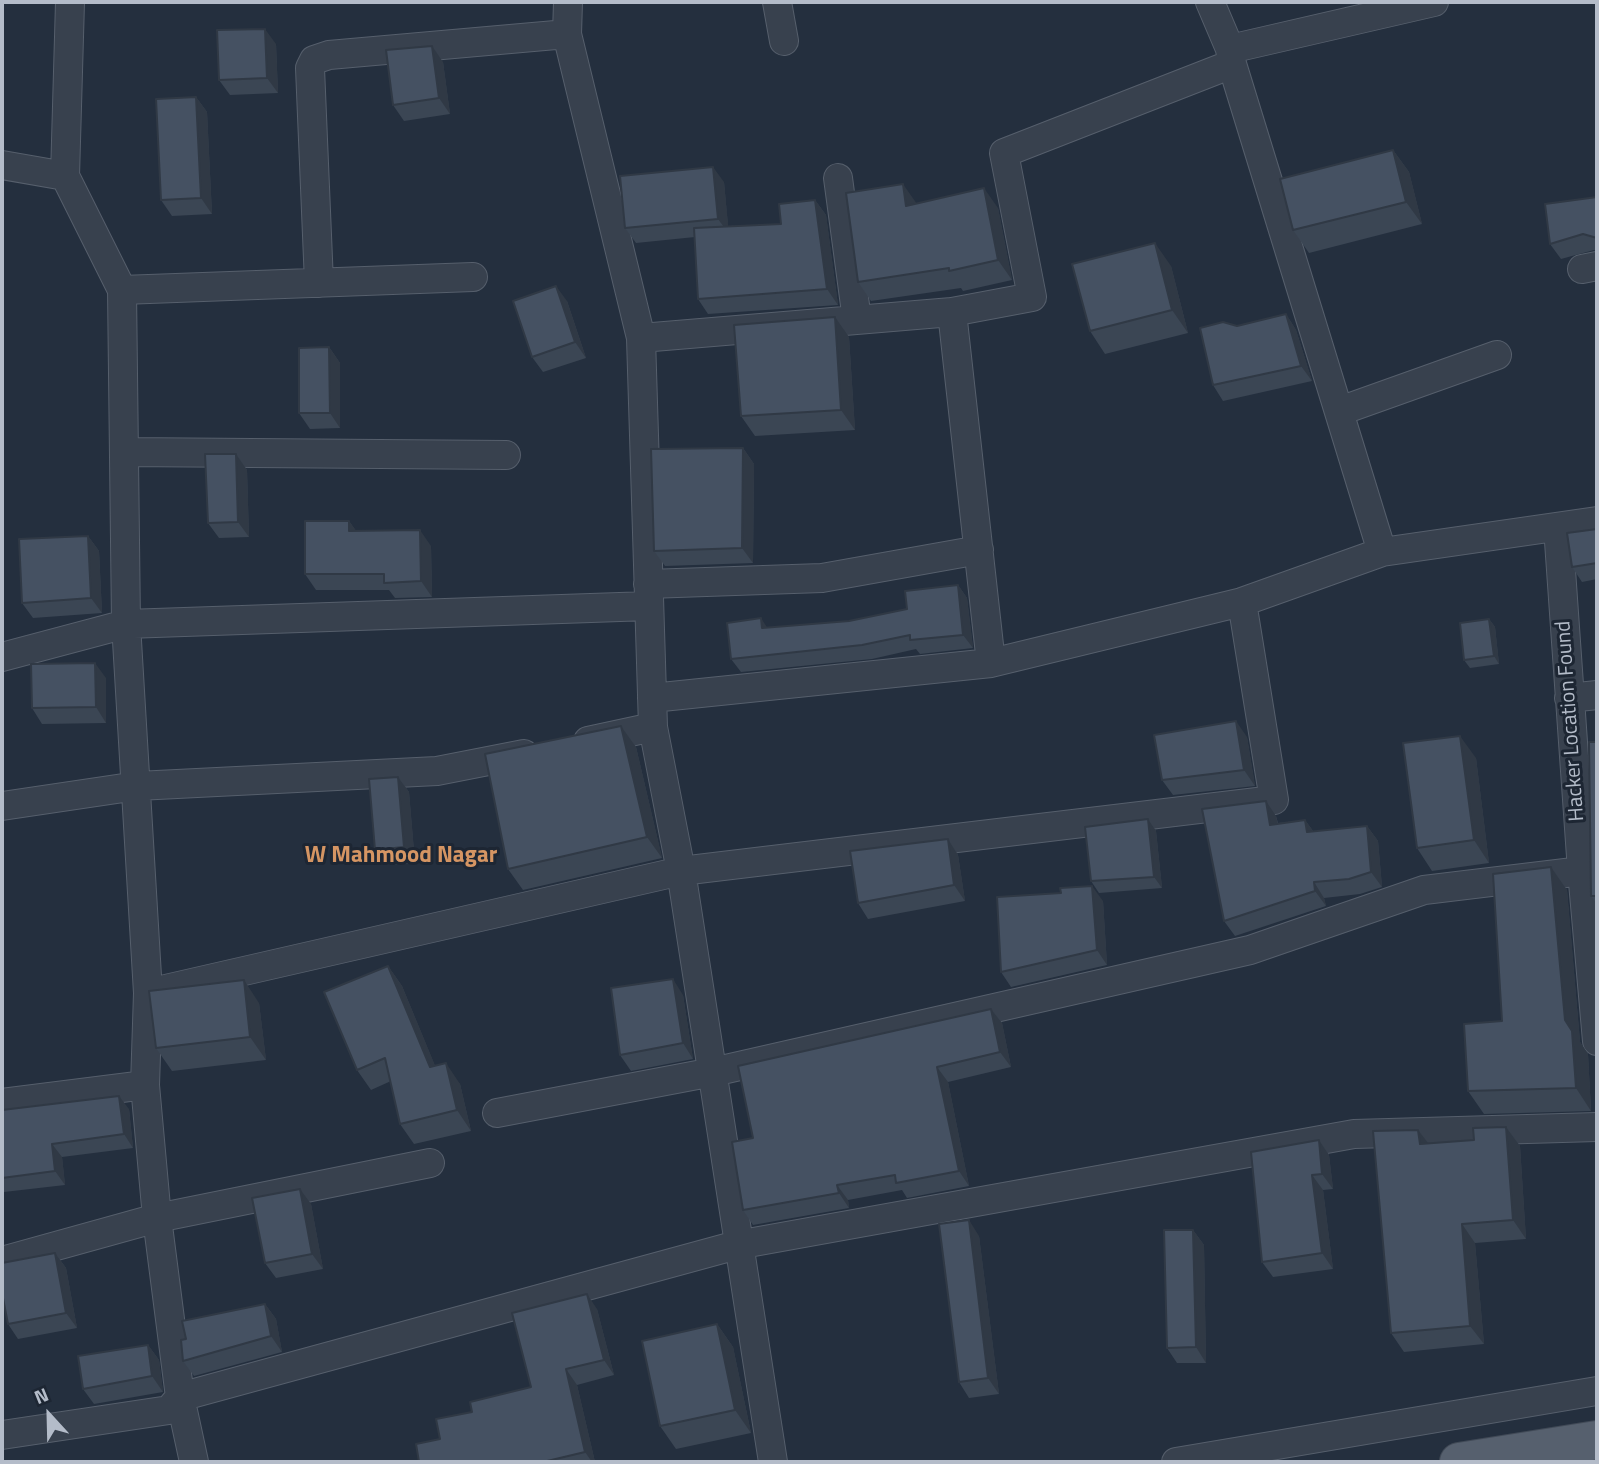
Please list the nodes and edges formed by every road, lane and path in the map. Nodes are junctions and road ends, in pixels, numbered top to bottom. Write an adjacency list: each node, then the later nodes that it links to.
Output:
1 (70, 2): 10 (street)
2 (568, 2): 6 (street)
3 (777, 2): 7 (street)
4 (1210, 2): 8 (street)
5 (1434, 2): 8 (street)
6 (567, 34): 13 (street); 17 (street)
7 (783, 41)
8 (1231, 56): 15 (street); 19 (street)
9 (2, 165): 10 (street)
10 (65, 176): 14 (street)
11 (838, 178): 16 (street)
12 (472, 277): 13 (street)
13 (319, 283): 14 (street)
14 (122, 290): 20 (street)
15 (952, 312): 16 (street); 24 (street)
16 (857, 320): 17 (street)
17 (642, 338): 26 (street)
18 (1497, 355): 19 (street)
19 (1340, 411): 25 (street)
20 (126, 452): 21 (street); 28 (street)
21 (506, 455)
22 (1597, 521): 23 (street)
23 (1558, 527): 25 (street); 33 (street, Hacker Location Found)
24 (979, 550): 26 (street); 30 (street)
25 (1382, 552): 27 (street)
26 (648, 595): 28 (street); 32 (street)
27 (1242, 602): 30 (street); 38 (street)
28 (126, 624): 29 (street); 35 (street)
29 (2, 657)
30 (991, 663): 32 (street)
31 (1597, 695): 33 (street)
32 (652, 698): 34 (street)
33 (1569, 698): 37 (street, Hacker Location Found)
34 (653, 727): 35 (street); 38 (street)
35 (137, 786): 36 (street); 39 (street)
36 (2, 806)
37 (1581, 871): 40 (street, Hacker Location Found); 41 (street)
38 (681, 872): 39 (street); 41 (street)
39 (148, 993): 42 (street)
40 (1597, 1041)
41 (713, 1072): 44 (street); 48 (street)
42 (145, 1085): 43 (street); 47 (street)
43 (2, 1103)
44 (497, 1113)
45 (1597, 1127): 48 (street)
46 (430, 1163): 47 (street)
47 (157, 1219): 49 (street); 51 (street)
48 (737, 1245): 51 (street); 55 (street)
49 (2, 1261)
50 (1597, 1391): 56 (street)
51 (180, 1397): 52 (street); 54 (street)
52 (2, 1435)
53 (1597, 1440): 57 (main road)
54 (194, 1462)
55 (772, 1462)
56 (1176, 1462)
57 (1459, 1462)

